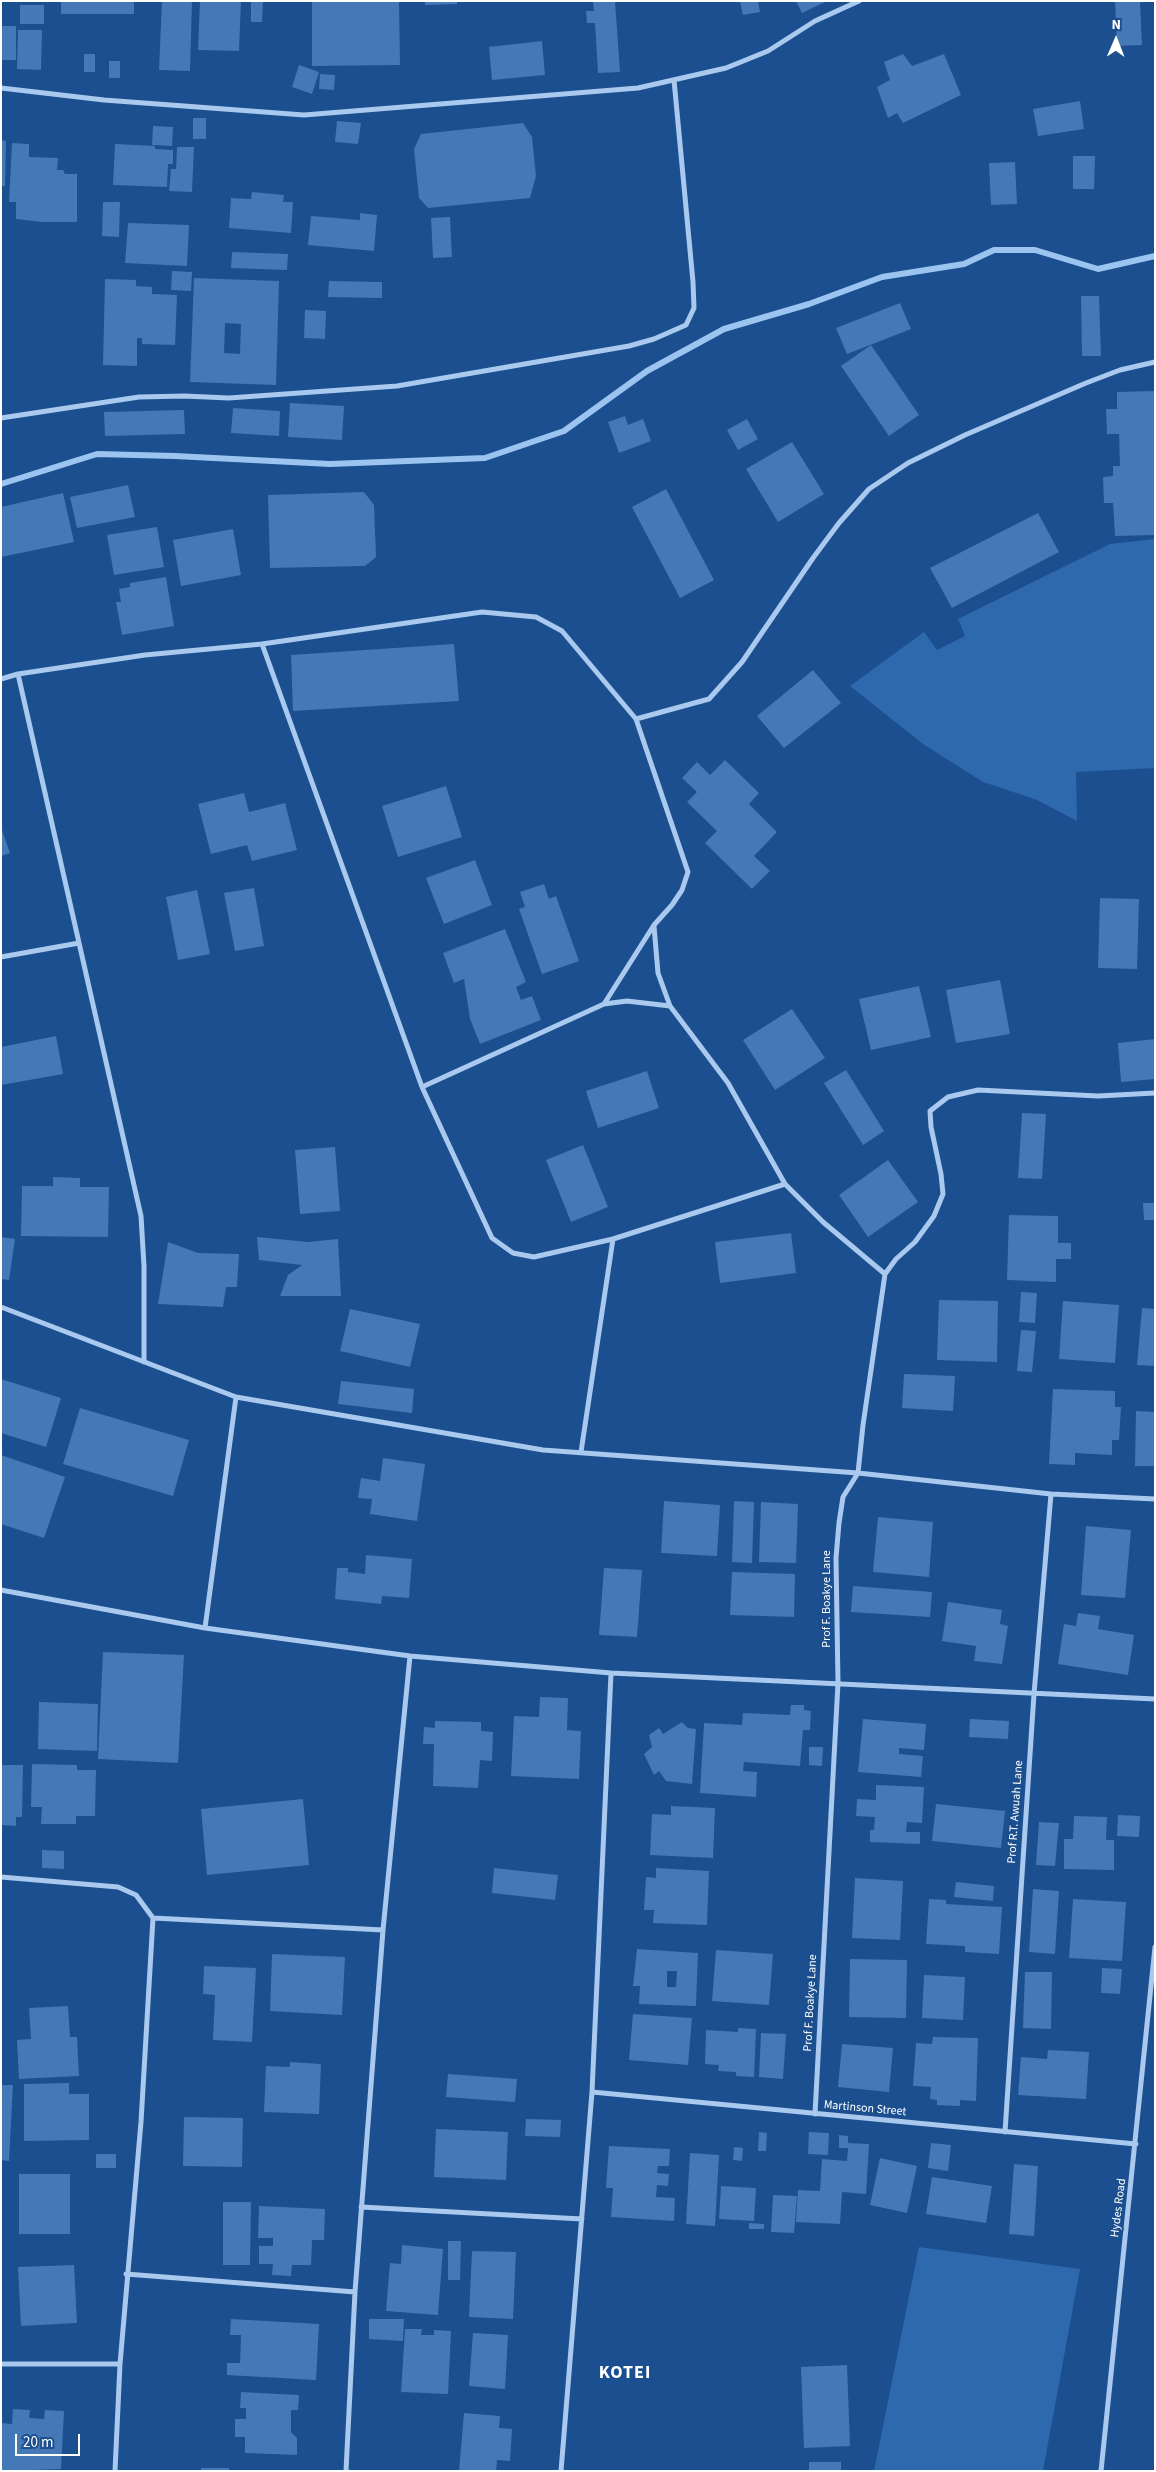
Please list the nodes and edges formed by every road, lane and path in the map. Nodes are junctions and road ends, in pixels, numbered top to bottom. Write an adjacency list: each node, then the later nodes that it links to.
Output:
1 (859, 1): 2 (street)
2 (674, 80): 3 (street); 5 (street)
3 (1, 88)
4 (1155, 362): 9 (street)
5 (1, 418)
6 (262, 644): 7 (street); 9 (street); 15 (street)
7 (18, 674): 8 (street); 11 (street)
8 (1, 679)
9 (636, 719): 10 (street)
10 (654, 925): 13 (street); 14 (street)
11 (79, 943): 12 (street); 21 (street)
12 (1, 957)
13 (604, 1004): 14 (street); 15 (street)
14 (670, 1006): 17 (street)
15 (422, 1087): 18 (street)
16 (1155, 1093): 19 (street)
17 (785, 1184): 18 (street); 19 (street)
18 (613, 1239): 23 (street)
19 (885, 1274): 24 (street, Prof F. Boakye Lane)
20 (1, 1307): 21 (street)
21 (144, 1362): 22 (street)
22 (236, 1397): 23 (street); 28 (street)
23 (581, 1452): 24 (street)
24 (858, 1473): 25 (street); 31 (street, Prof F. Boakye Lane)
25 (1051, 1494): 26 (street); 32 (street, Prof R.T. Awuah Lane)
26 (1155, 1499)
27 (1, 1590): 28 (street)
28 (205, 1628): 29 (street)
29 (410, 1656): 30 (street); 36 (street)
30 (610, 1673): 31 (street); 40 (street)
31 (838, 1683): 32 (street); 41 (street, Prof F. Boakye Lane)
32 (1034, 1694): 33 (street); 42 (street, Prof R.T. Awuah Lane)
33 (1155, 1699)
34 (1, 1877): 35 (street)
35 (153, 1918): 36 (street); 46 (street)
36 (383, 1930): 44 (street)
37 (1155, 1947): 38 (street, Hydes Road)
38 (1148, 2019): 39 (street); 43 (street, Hydes Road)
39 (1155, 2020)
40 (592, 2092): 41 (street, Martinson Street); 45 (street)
41 (816, 2114): 42 (street, Martinson Street)
42 (1005, 2132): 43 (street, Martinson Street)
43 (1136, 2144): 53 (street, Hydes Road)
44 (361, 2207): 45 (street); 47 (street)
45 (582, 2219): 52 (street)
46 (126, 2274): 47 (street); 49 (street)
47 (355, 2292): 51 (street)
48 (1, 2364): 49 (street)
49 (120, 2364): 50 (street)
50 (115, 2471)
51 (346, 2471)
52 (561, 2471)
53 (1101, 2471)

